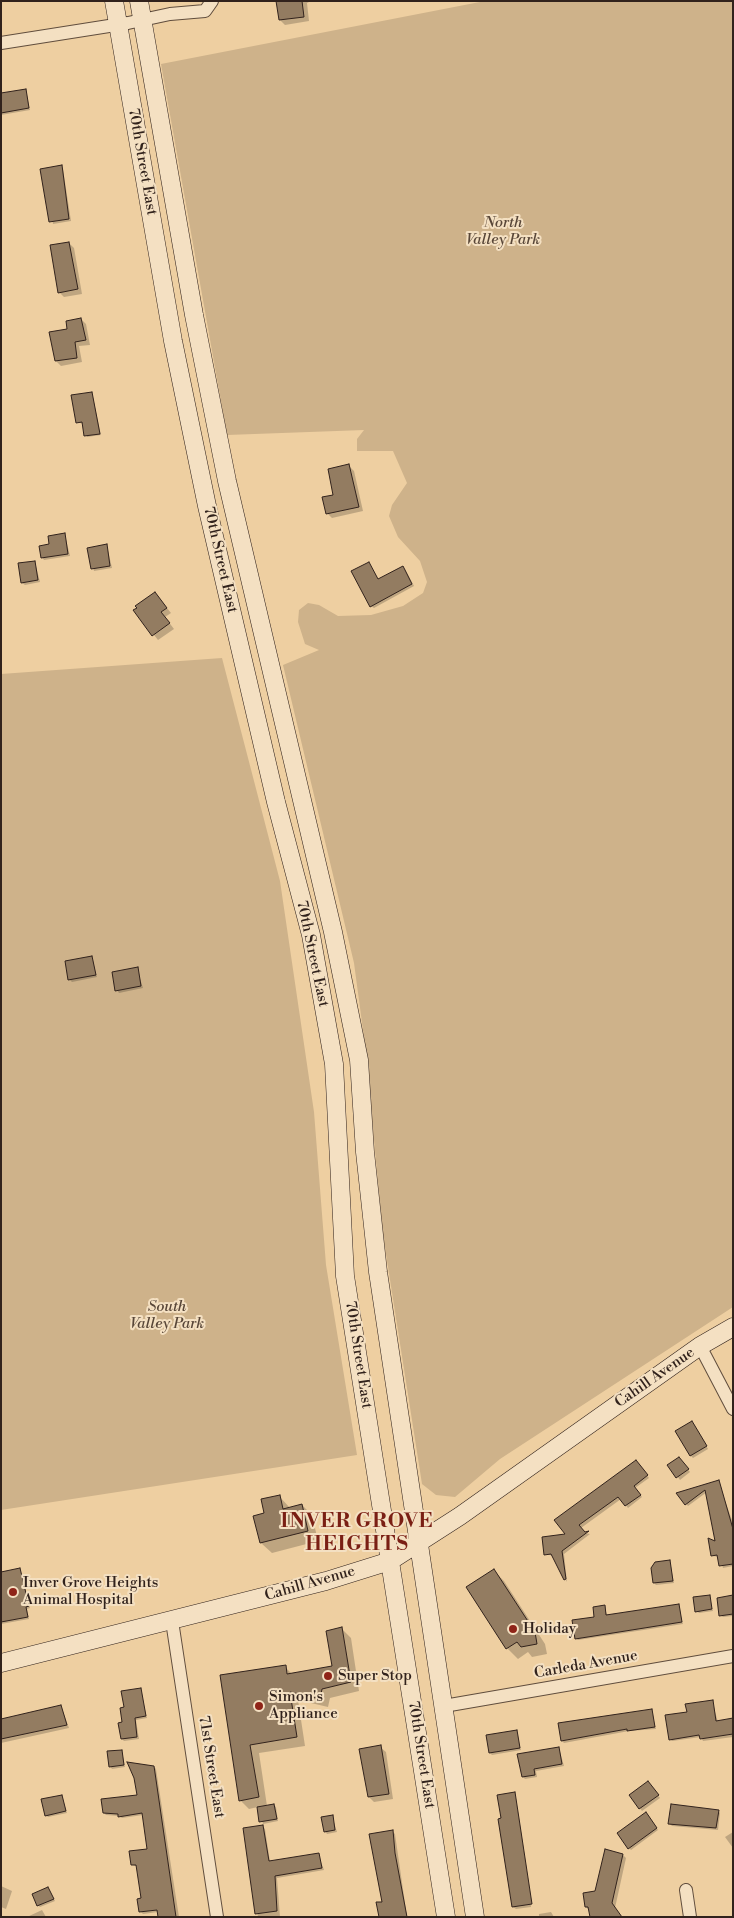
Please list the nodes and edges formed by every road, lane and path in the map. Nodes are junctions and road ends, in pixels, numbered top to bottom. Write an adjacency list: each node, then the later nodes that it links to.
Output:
1 (114, 1): 4 (main road, 70th Street East)
2 (139, 1): 4 (main road, 70th Street East)
3 (212, 1): 4 (street)
4 (130, 23): 5 (street); 9 (main road, 70th Street East); 10 (main road, 70th Street East)
5 (1, 43)
6 (733, 1327): 7 (main road, Cahill Avenue)
7 (700, 1346): 8 (street); 9 (main road, Cahill Avenue)
8 (733, 1409)
9 (419, 1541): 10 (main road, Cahill Avenue); 14 (main road, 70th Street East)
10 (390, 1561): 11 (main road, Cahill Avenue); 17 (main road, 70th Street East)
11 (172, 1622): 13 (main road, Cahill Avenue); 16 (street, 71st Street East)
12 (733, 1656): 14 (street, Carleda Avenue)
13 (1, 1663)
14 (444, 1706): 18 (main road, 70th Street East)
15 (686, 1890): 19 (street)
16 (217, 1917)
17 (446, 1917)
18 (475, 1917)
19 (690, 1917)

